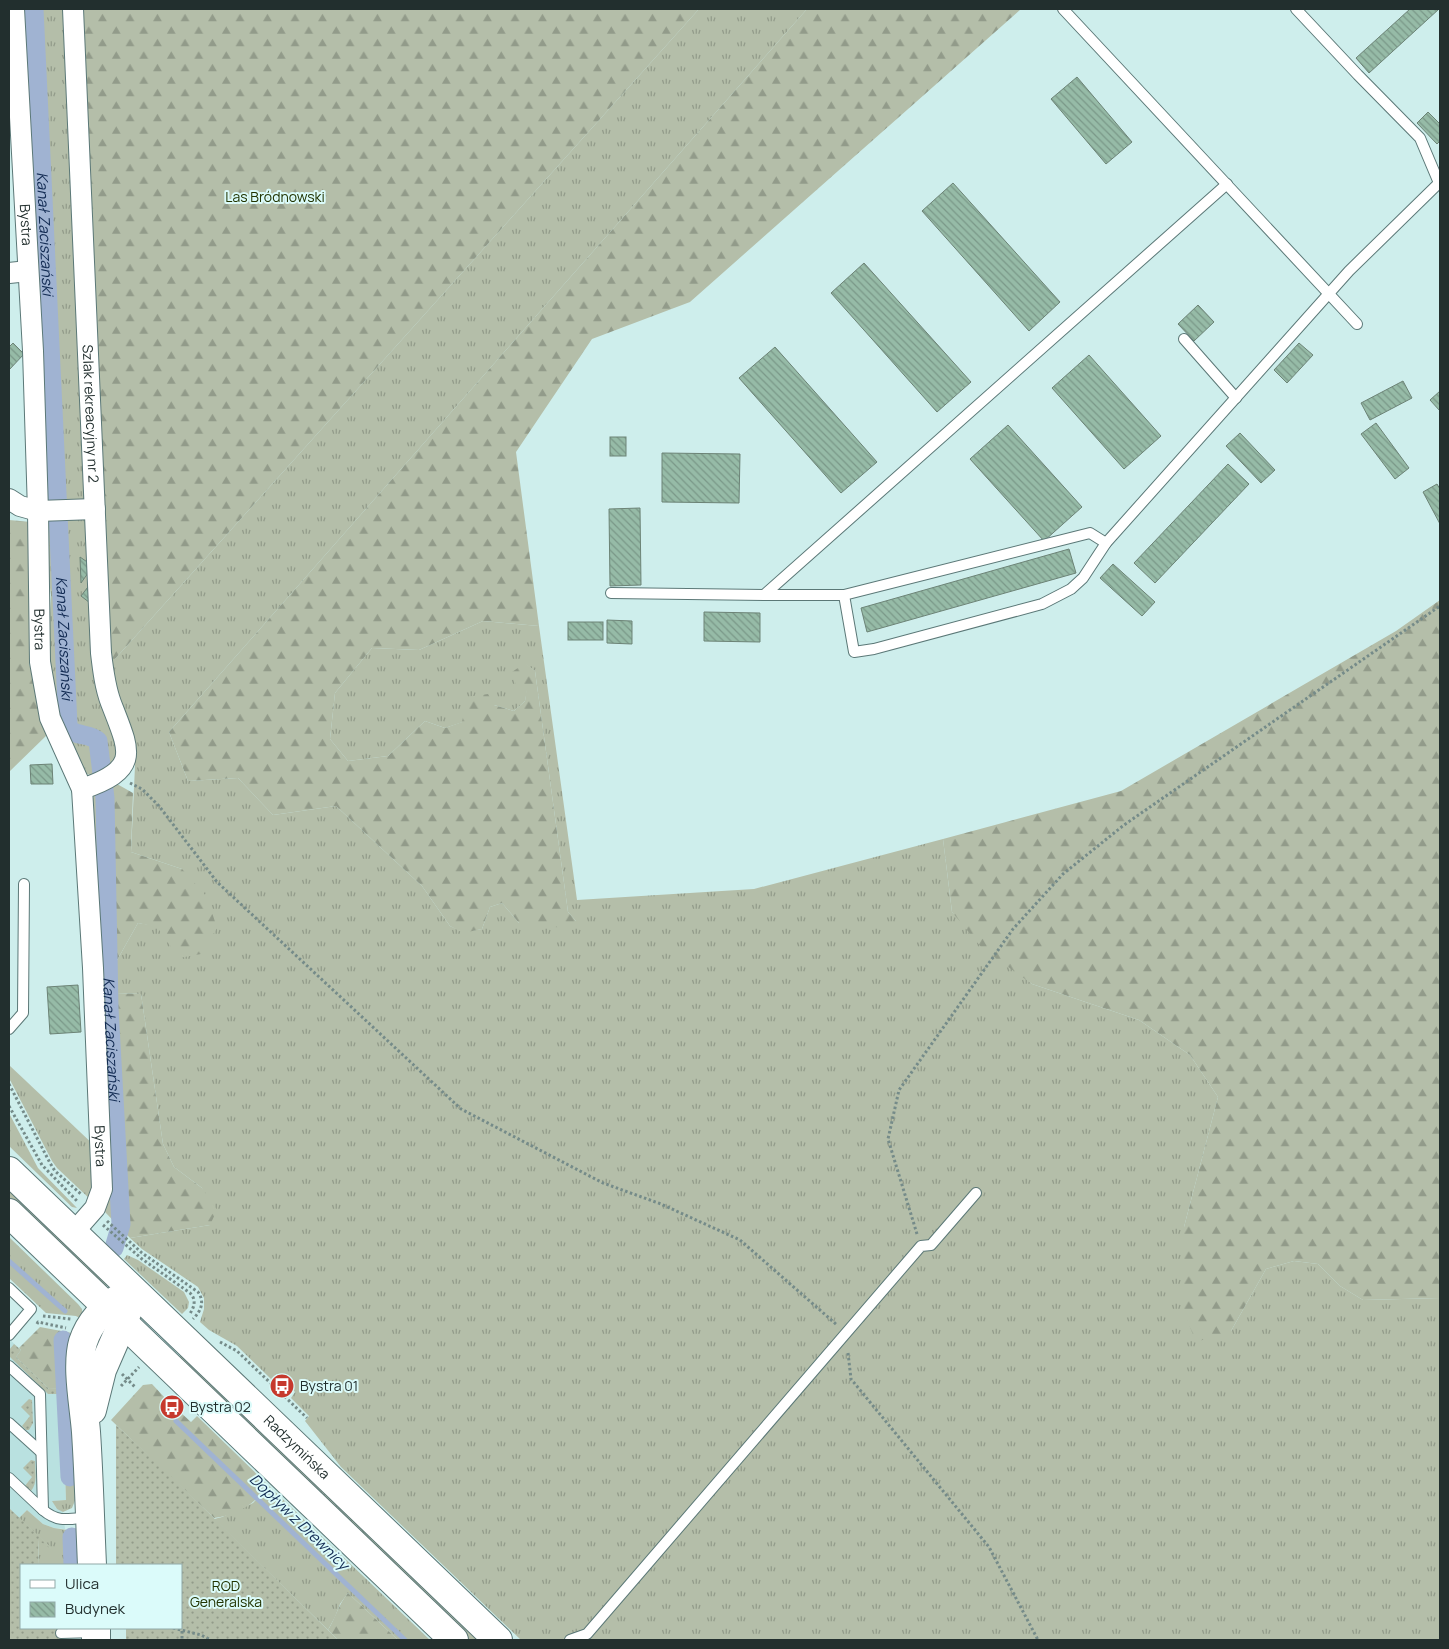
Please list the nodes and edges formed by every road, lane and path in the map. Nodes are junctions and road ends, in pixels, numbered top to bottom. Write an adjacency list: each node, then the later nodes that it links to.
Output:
1 (14, 9): 7 (street, Bystra)
2 (74, 9): 13 (street, Szlak rekreacyjny nr 2)
3 (1063, 9): 6 (lane)
4 (1296, 9): 5 (lane)
5 (1440, 183): 8 (lane)
6 (1227, 184): 8 (lane); 18 (lane)
7 (18, 272): 14 (street, Bystra)
8 (1329, 294): 9 (lane); 11 (lane)
9 (1357, 324)
10 (1184, 339): 11 (lane)
11 (1236, 398): 15 (lane)
12 (9, 499): 14 (street)
13 (95, 509): 14 (street); 20 (street, Szlak rekreacyjny nr 2)
14 (43, 511): 20 (street, Bystra)
15 (1106, 543): 17 (lane); 17 (lane)
16 (611, 594): 18 (lane)
17 (844, 595): 18 (lane)
18 (764, 596)
19 (1440, 606): 29 (path)
20 (101, 781): 28 (street, Bystra); 39 (path)
21 (24, 884): 22 (lane)
22 (9, 1029)
23 (9, 1084): 28 (path)
24 (9, 1106): 28 (path)
25 (9, 1171): 28 (main road, Radzymińska)
26 (976, 1193): 29 (lane)
27 (9, 1213): 33 (main road)
28 (86, 1218): 31 (main road, Radzymińska); 34 (path); 36 (path)
29 (921, 1246): 39 (lane)
30 (9, 1288): 32 (lane)
31 (136, 1293): 33 (main road); 61 (main road, Radzymińska)
32 (31, 1309): 35 (path); 40 (lane)
33 (115, 1315): 42 (main road); 43 (main road); 48 (main road)
34 (187, 1317)
35 (77, 1320)
36 (198, 1325)
37 (32, 1330): 38 (path)
38 (74, 1330)
39 (846, 1333): 62 (lane); 63 (path)
40 (9, 1335)
41 (215, 1338): 46 (path)
42 (154, 1352): 43 (main road); 60 (main road)
43 (111, 1364): 45 (path); 48 (main road)
44 (9, 1366): 49 (lane)
45 (136, 1388)
46 (307, 1418)
47 (9, 1423): 49 (lane)
48 (86, 1434): 52 (main road)
49 (41, 1452): 51 (lane)
50 (9, 1478): 51 (lane)
51 (43, 1510): 52 (lane)
52 (90, 1517): 53 (main road)
53 (92, 1564)
54 (176, 1629): 55 (path)
55 (182, 1631): 58 (path); 59 (path)
56 (61, 1633): 57 (lane)
57 (96, 1633)
58 (182, 1640)
59 (211, 1640)
60 (454, 1640)
61 (498, 1640)
62 (570, 1640)
63 (1038, 1640)

